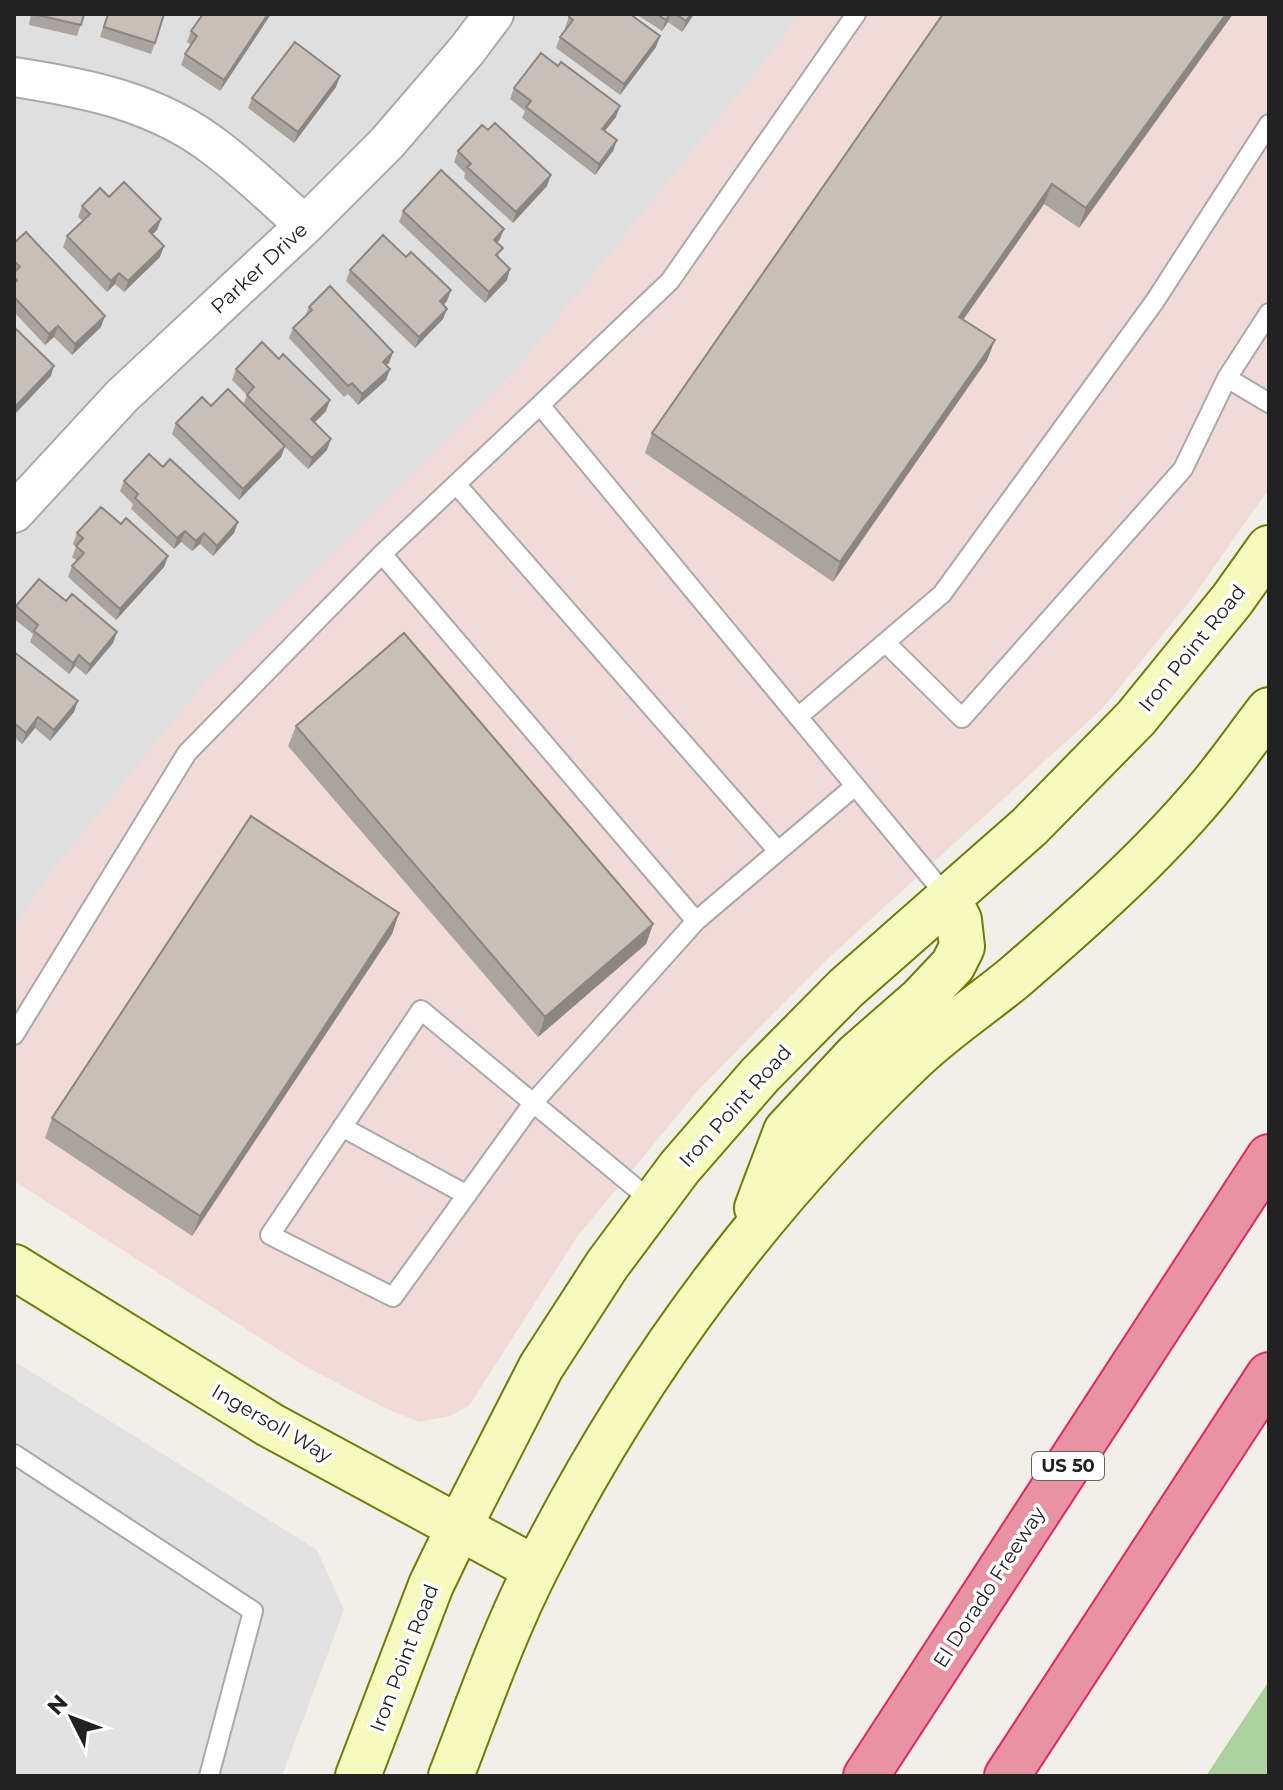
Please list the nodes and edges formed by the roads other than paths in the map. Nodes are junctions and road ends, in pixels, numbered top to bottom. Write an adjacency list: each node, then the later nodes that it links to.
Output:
1 (494, 14): 5 (street, Parker Drive)
2 (856, 14): 9 (lane)
3 (14, 77): 5 (street)
4 (1269, 124): 14 (lane)
5 (305, 225): 11 (street, Parker Drive)
6 (1269, 313): 7 (lane)
7 (1227, 378): 8 (lane); 14 (lane)
8 (1269, 403)
9 (540, 405): 10 (lane); 16 (lane)
10 (456, 484): 13 (lane); 18 (lane)
11 (14, 513)
12 (1269, 548): 19 (main road, Iron Point Road)
13 (382, 554): 20 (lane); 21 (lane)
14 (886, 643): 16 (lane)
15 (1269, 710): 27 (main road)
16 (798, 717): 17 (lane)
17 (855, 786): 18 (lane); 19 (lane)
18 (778, 851): 20 (lane)
19 (948, 898): 26 (main road, Iron Point Road); 27 (main road)
20 (696, 921): 22 (lane)
21 (14, 1035)
22 (533, 1103): 23 (lane); 25 (lane); 26 (lane)
23 (342, 1127): 25 (lane); 25 (lane)
24 (1269, 1157): 36 (highway, El Dorado Freeway / US 50)
25 (467, 1195)
26 (654, 1203): 31 (main road, Iron Point Road)
27 (746, 1238): 32 (main road)
28 (14, 1267): 31 (main road, Ingersoll Way)
29 (1269, 1375): 37 (highway)
30 (14, 1454): 33 (lane)
31 (459, 1527): 32 (main road, Ingersoll Way); 34 (main road, Iron Point Road)
32 (536, 1569): 35 (main road)
33 (209, 1776)
34 (358, 1776)
35 (451, 1776)
36 (866, 1776)
37 (1007, 1776)

